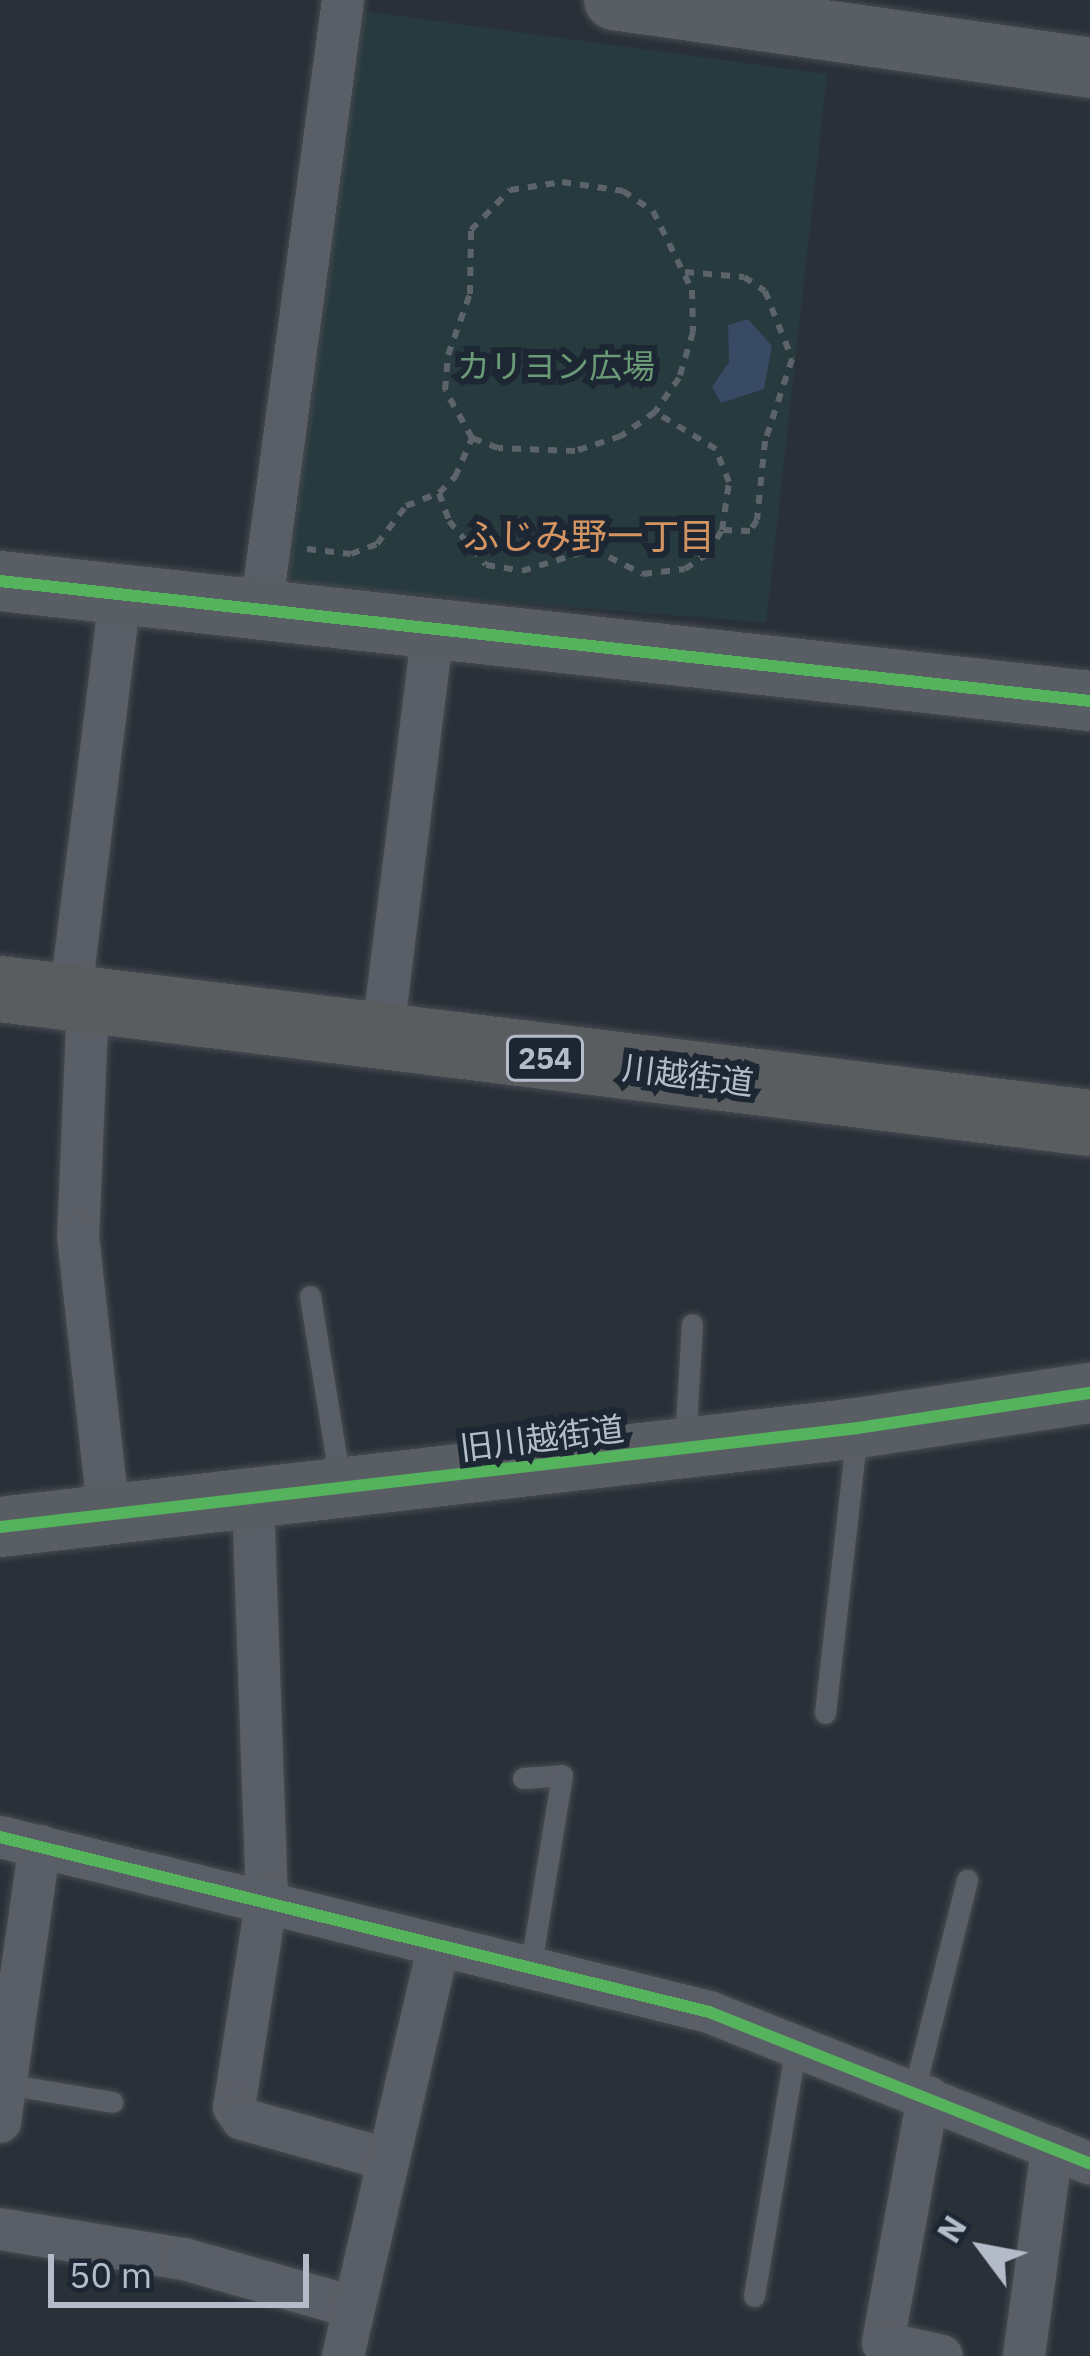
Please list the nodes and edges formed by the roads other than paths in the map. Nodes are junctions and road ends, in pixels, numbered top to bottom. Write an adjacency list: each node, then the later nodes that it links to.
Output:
1 (343, 0): 7 (street)
2 (614, 0): 3 (street)
3 (869, 21): 4 (street)
4 (1090, 68)
5 (0, 581): 6 (street)
6 (120, 596): 7 (street); 11 (street)
7 (261, 610): 8 (street)
8 (434, 628): 9 (street); 12 (street)
9 (1090, 701)
10 (0, 988): 11 (highway, 川越街道 / 254)
11 (79, 1000): 12 (highway, 川越街道 / 254); 21 (street)
12 (382, 1039): 13 (highway, 川越街道 / 254)
13 (1090, 1123)
14 (310, 1296): 19 (lane)
15 (692, 1324): 18 (lane)
16 (1090, 1393): 17 (street, 旧川越街道)
17 (858, 1428): 18 (street, 旧川越街道); 23 (lane)
18 (684, 1448): 19 (street, 旧川越街道)
19 (341, 1488): 20 (street, 旧川越街道)
20 (253, 1498): 21 (street, 旧川越街道); 27 (street)
21 (109, 1516): 22 (street, 旧川越街道)
22 (0, 1527)
23 (825, 1714)
24 (523, 1778): 29 (lane)
25 (20, 1842): 27 (street); 33 (street)
26 (967, 1880): 31 (lane)
27 (266, 1897): 28 (street); 35 (street)
28 (438, 1949): 29 (street); 35 (street)
29 (530, 1970): 30 (street)
30 (796, 2046): 31 (street); 37 (lane)
31 (921, 2094): 34 (street); 40 (street)
32 (112, 2102): 33 (lane)
33 (3, 2103)
34 (1071, 2156): 41 (street)
35 (386, 2159): 38 (street)
36 (0, 2229): 38 (street)
37 (754, 2296)
38 (349, 2306): 39 (street)
39 (343, 2356)
40 (942, 2356)
41 (1024, 2356)

